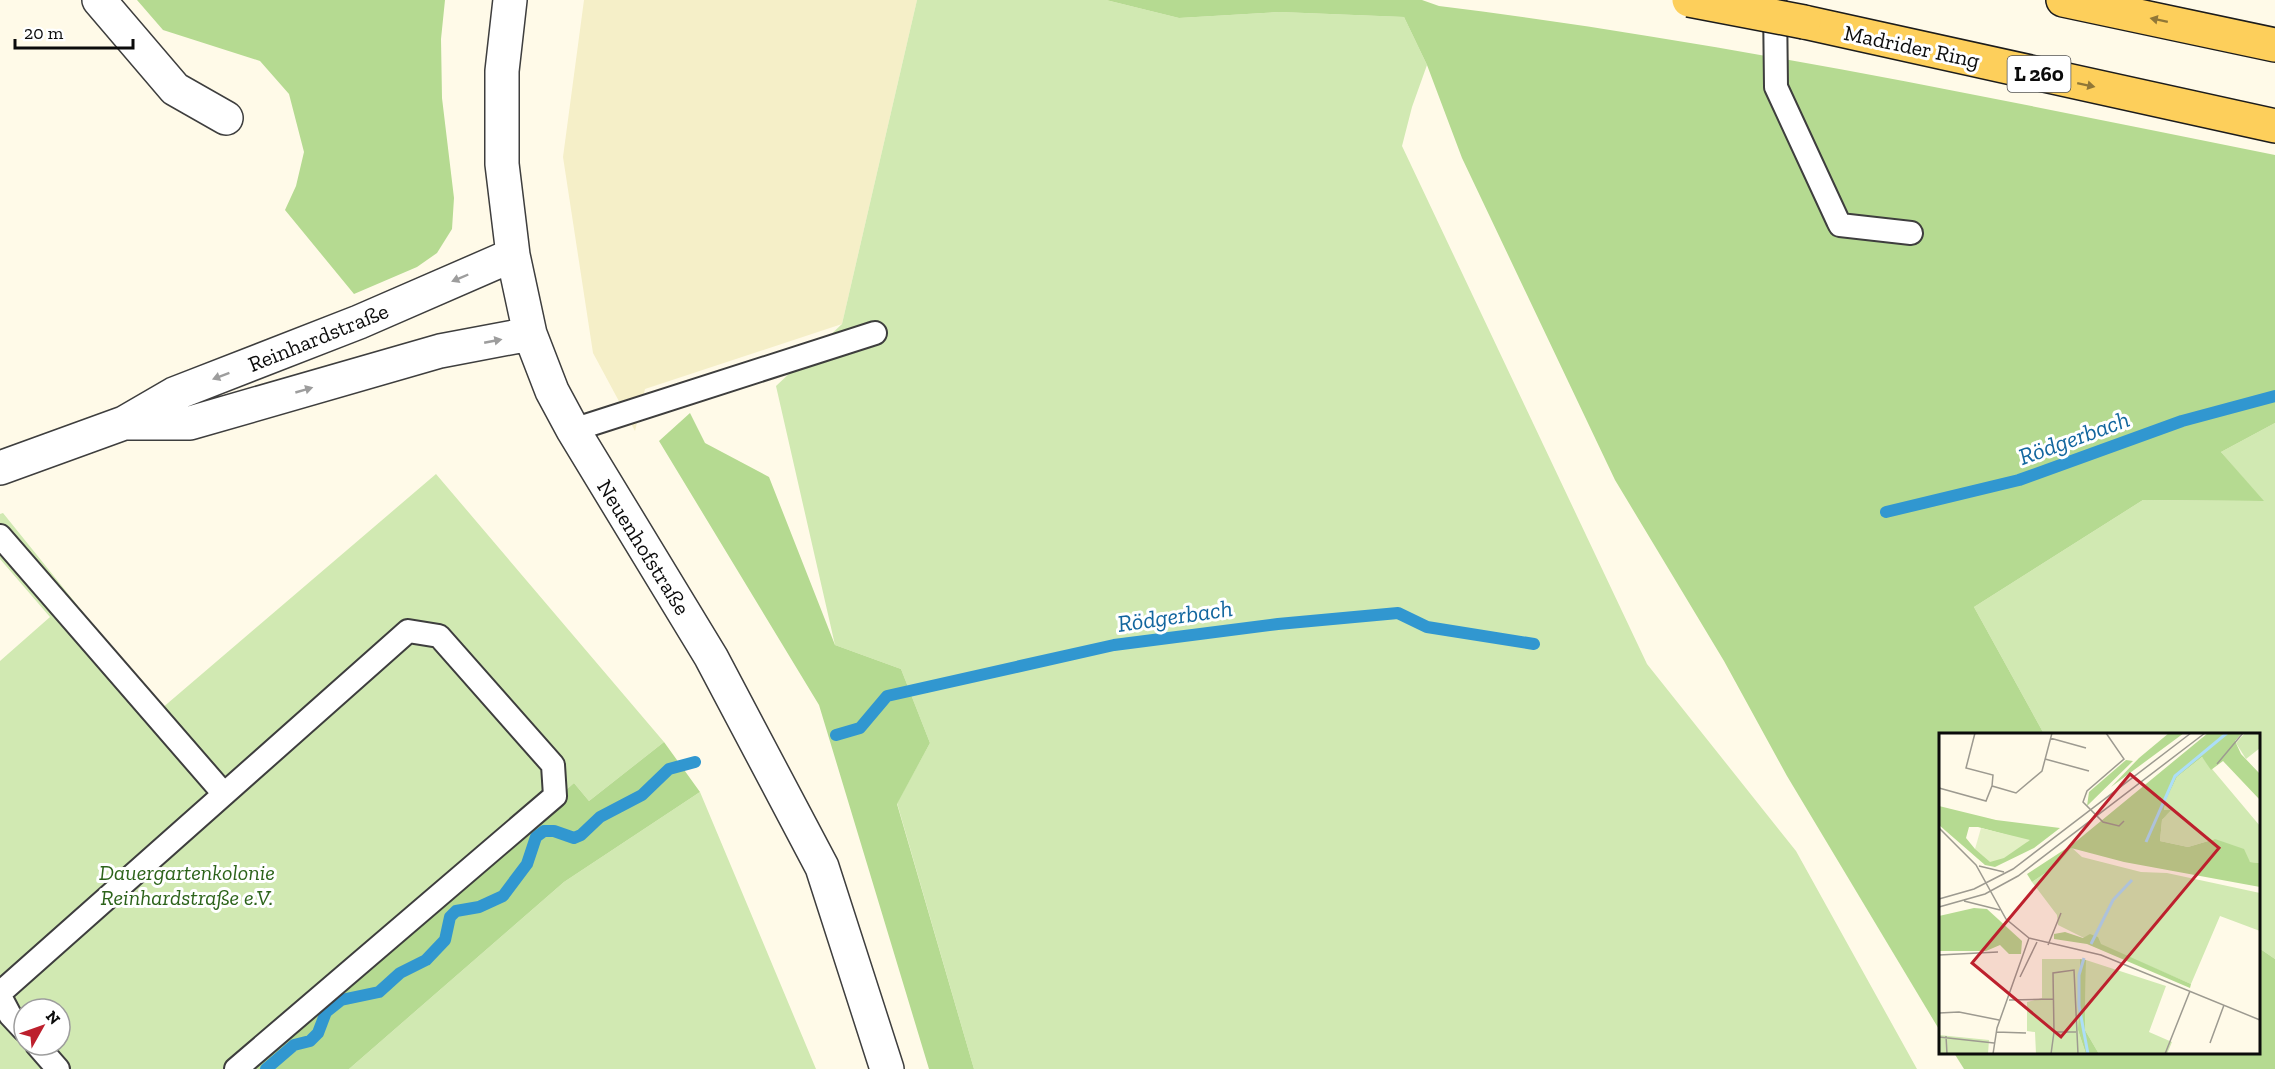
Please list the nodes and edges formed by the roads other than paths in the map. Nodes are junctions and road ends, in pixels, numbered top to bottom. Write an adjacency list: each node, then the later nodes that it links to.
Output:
1 (99, 0): 7 (street)
2 (510, 0): 10 (street, Neuenhofstraße)
3 (1689, 0): 8 (main road, Madrider Ring / L 260, one-way to 8, bridge)
4 (1775, 0): 9 (lane)
5 (2063, 0): 6 (main road, one-way to 5)
6 (2275, 45)
7 (226, 118)
8 (2275, 126)
9 (1911, 233)
10 (513, 255): 12 (street, Neuenhofstraße); 13 (street, Reinhardstraße, one-way to 13)
11 (875, 333): 14 (lane)
12 (530, 334): 13 (street, Reinhardstraße, one-way to 12); 14 (street, Neuenhofstraße)
13 (124, 423): 15 (street, Reinhardstraße)
14 (573, 430): 23 (street, Neuenhofstraße)
15 (0, 468)
16 (0, 536): 17 (lane)
17 (224, 794): 18 (lane); 22 (lane)
18 (0, 995): 19 (lane)
19 (12, 1017)
20 (48, 1057): 21 (lane)
21 (58, 1069)
22 (236, 1069)
23 (887, 1069)

